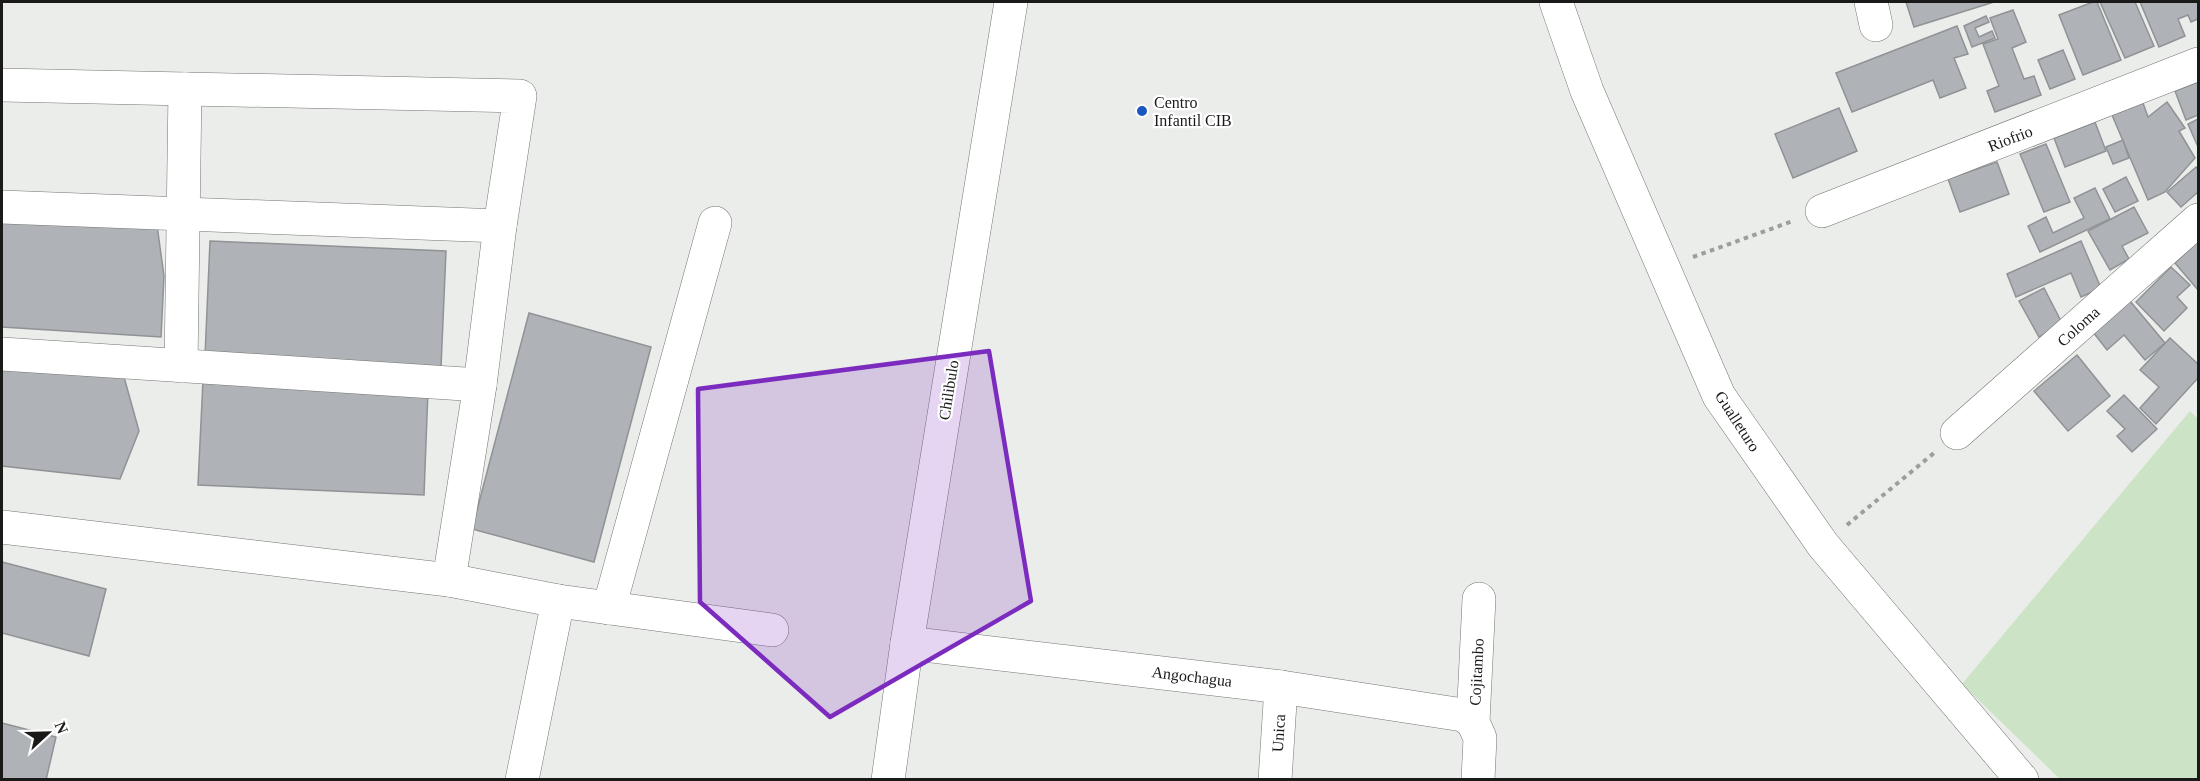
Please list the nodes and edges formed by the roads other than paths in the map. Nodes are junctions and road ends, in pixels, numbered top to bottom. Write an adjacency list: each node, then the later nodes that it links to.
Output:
1 (1011, 2): 21 (street, Chilibulo)
2 (1556, 2): 28 (street, Gualleturo)
3 (2199, 64): 7 (street, Riofrio)
4 (2, 85): 5 (street)
5 (185, 89): 10 (street); 12 (street)
6 (2, 207): 10 (street)
7 (1822, 211)
8 (2199, 220): 14 (street, Coloma)
9 (715, 223): 19 (street)
10 (500, 226): 13 (street)
11 (2, 354): 12 (street)
12 (181, 366): 13 (street)
13 (480, 385): 16 (street)
14 (1957, 433)
15 (2, 527): 16 (street)
16 (449, 580): 18 (street)
17 (1479, 599): 23 (street, Cojitambo)
18 (558, 601): 19 (street); 24 (street)
19 (609, 608): 20 (street)
20 (772, 630)
21 (907, 644): 22 (street, Angochagua); 25 (street, Chilibulo)
22 (1281, 687): 23 (street, Angochagua); 26 (street, Unica)
23 (1473, 722): 27 (street, Cojitambo)
24 (522, 780)
25 (888, 780)
26 (1275, 780)
27 (1478, 780)
28 (2022, 780)

